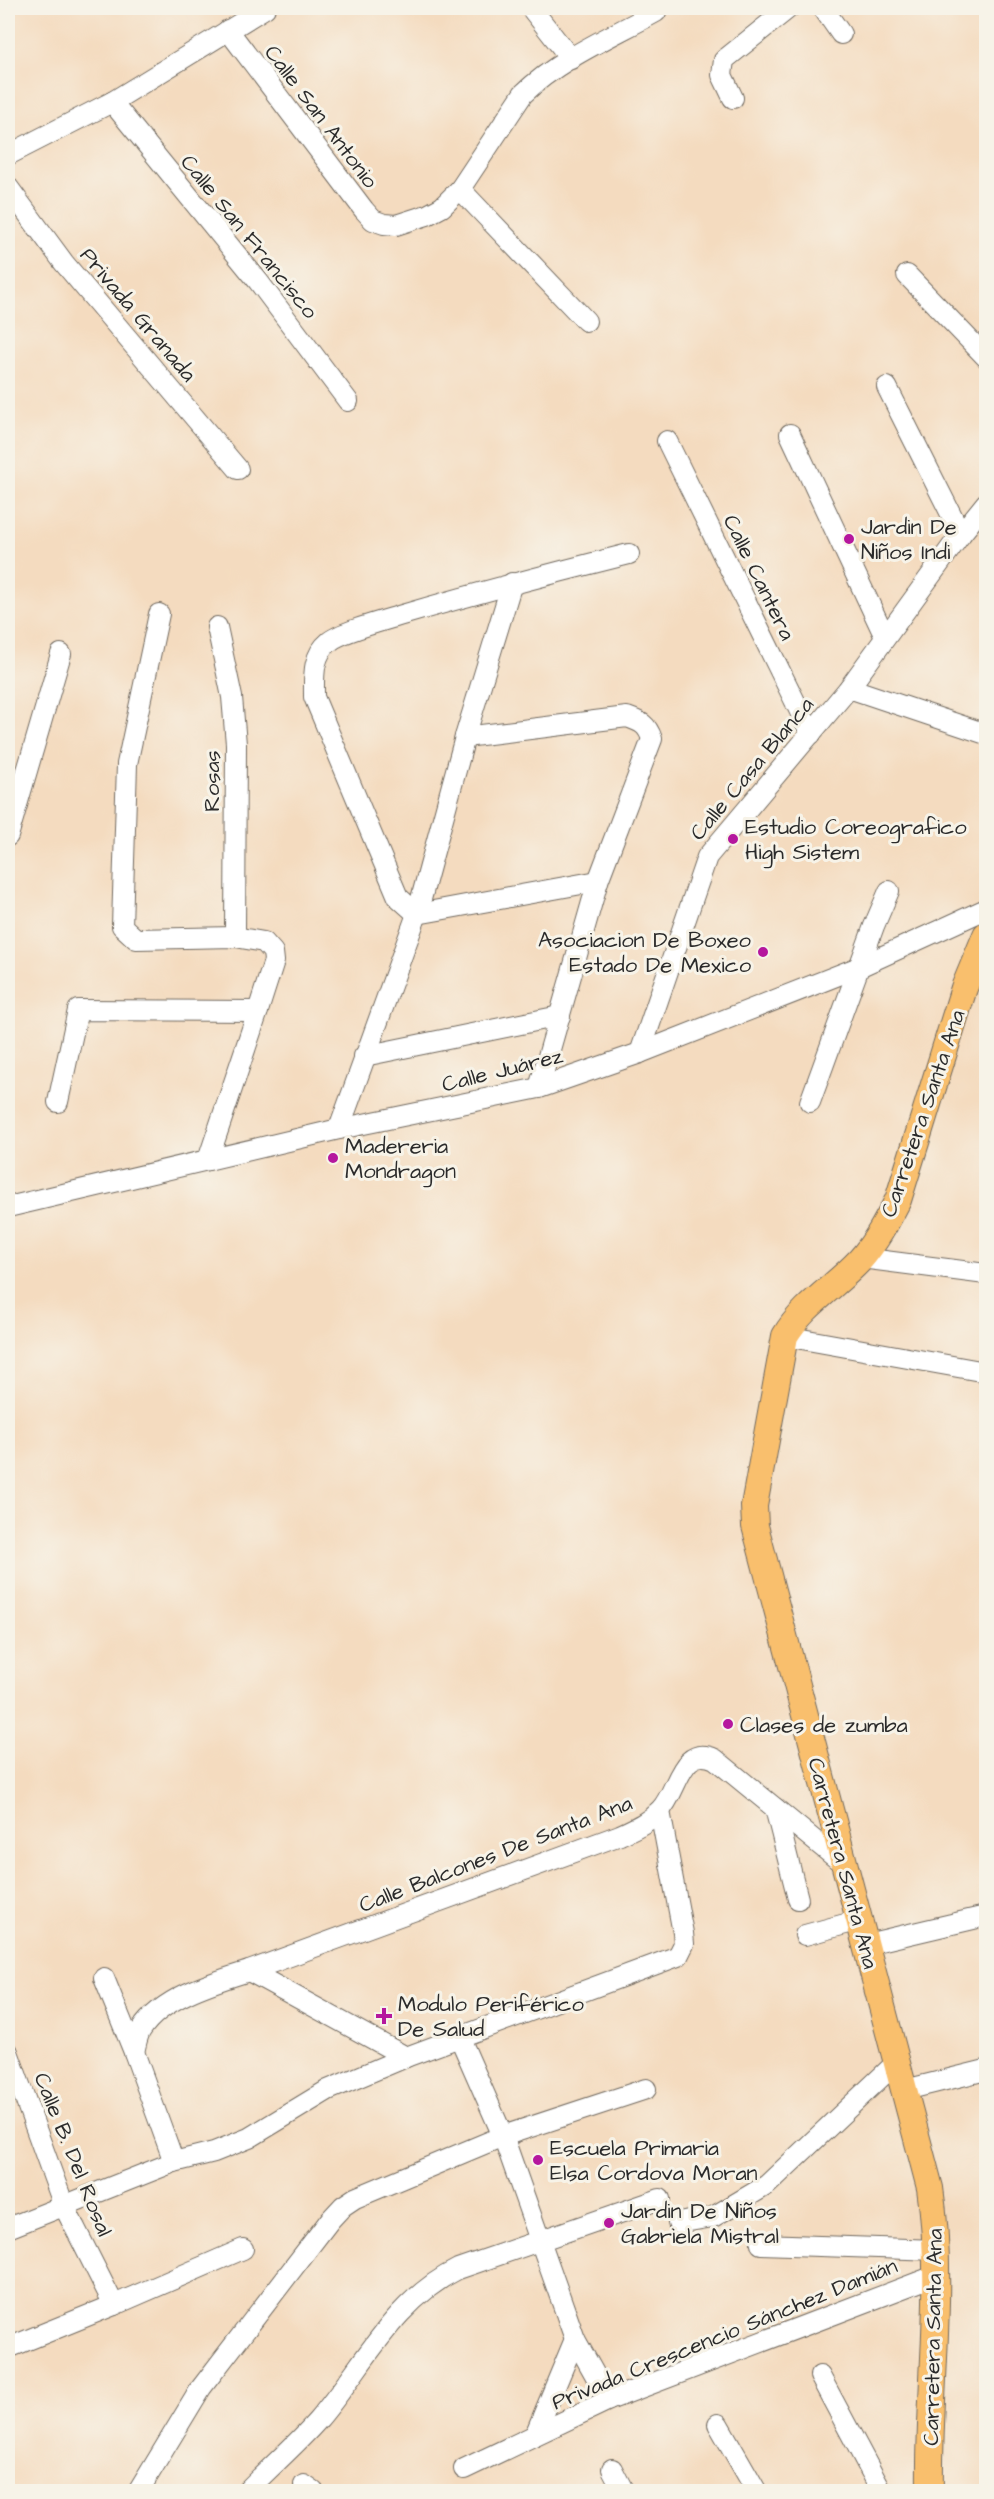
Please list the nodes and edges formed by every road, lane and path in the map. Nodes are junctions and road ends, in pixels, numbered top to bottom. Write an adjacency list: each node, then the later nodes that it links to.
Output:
1 (265, 8): 6 (street)
2 (531, 8): 8 (street)
3 (789, 8): 9 (street)
4 (823, 8): 7 (street)
5 (656, 12): 8 (street)
6 (228, 30): 10 (street); 13 (street, Calle San Antonio)
7 (841, 34)
8 (571, 58): 13 (street)
9 (734, 98)
10 (112, 102): 11 (street); 18 (street, Calle San Francisco)
11 (8, 155)
12 (8, 188): 21 (street, Privada Granada)
13 (460, 189): 15 (street)
14 (906, 275): 16 (street)
15 (586, 321)
16 (987, 357)
17 (887, 387): 23 (street)
18 (348, 401)
19 (790, 434): 28 (street)
20 (667, 441): 31 (street, Calle Cantera)
21 (238, 469)
22 (987, 503): 23 (street, Calle Casa Blanca)
23 (961, 534): 28 (street, Calle Casa Blanca)
24 (629, 554): 25 (street)
25 (512, 583): 33 (street); 38 (street)
26 (159, 614): 40 (street)
27 (217, 627): 40 (street, Rosas)
28 (885, 637): 30 (street, Calle Casa Blanca)
29 (61, 654): 34 (street)
30 (849, 688): 31 (street, Calle Casa Blanca); 32 (street)
31 (811, 734): 44 (street, Calle Casa Blanca)
32 (987, 734)
33 (465, 737): 35 (street); 38 (street)
34 (8, 836)
35 (598, 881): 38 (street); 43 (street)
36 (889, 891): 41 (street)
37 (987, 909): 41 (street, Calle Juárez)
38 (417, 914): 45 (street)
39 (987, 935): 52 (main road, Carretera Santa Ana)
40 (235, 937): 42 (street)
41 (859, 967): 44 (street, Calle Juárez); 48 (street)
42 (258, 1011): 47 (street); 50 (street)
43 (560, 1016): 45 (street); 46 (street)
44 (640, 1053): 46 (street, Calle Juárez)
45 (364, 1056): 49 (street)
46 (539, 1089): 49 (street, Calle Juárez)
47 (58, 1102)
48 (810, 1102)
49 (339, 1129): 50 (street, Calle Juárez)
50 (208, 1160): 51 (street, Calle Juárez)
51 (8, 1207)
52 (861, 1258): 53 (street); 54 (main road, Carretera Santa Ana)
53 (987, 1274)
54 (785, 1336): 55 (street); 58 (main road, Carretera Santa Ana)
55 (987, 1372)
56 (775, 1808): 57 (street, Calle Balcones De Santa Ana); 58 (street, Calle Balcones De Santa Ana); 59 (street)
57 (660, 1811): 63 (street, Calle Balcones De Santa Ana); 65 (street)
58 (842, 1863): 61 (main road, Carretera Santa Ana)
59 (798, 1899)
60 (987, 1916): 61 (street)
61 (863, 1932): 62 (street); 69 (main road, Carretera Santa Ana)
62 (805, 1935)
63 (249, 1971): 67 (street, Calle Balcones De Santa Ana); 68 (street)
64 (104, 1978): 67 (street)
65 (459, 2036): 68 (street); 73 (street)
66 (8, 2052): 76 (street, Calle B. Del Rosal)
67 (134, 2052): 74 (street)
68 (406, 2056): 74 (street)
69 (898, 2061): 72 (main road, Carretera Santa Ana); 77 (street)
70 (987, 2070): 72 (street)
71 (646, 2089): 73 (street)
72 (905, 2090): 82 (main road, Carretera Santa Ana)
73 (503, 2136): 79 (street); 93 (street)
74 (174, 2162): 76 (street)
75 (660, 2199): 79 (street)
76 (64, 2206): 78 (street); 83 (street, Calle B. Del Rosal)
77 (678, 2223)
78 (8, 2228)
79 (540, 2241): 84 (street); 94 (street)
80 (761, 2244): 82 (street)
81 (243, 2249): 83 (street)
82 (937, 2263): 87 (street, Privada Crescencio Sánchez Damián); 92 (main road, Carretera Santa Ana)
83 (114, 2305): 85 (street)
84 (575, 2339): 87 (street); 89 (street)
85 (8, 2348)
86 (820, 2376): 97 (street)
87 (609, 2400): 89 (street, Privada Crescencio Sánchez Damián)
88 (718, 2424): 96 (street)
89 (535, 2435): 90 (street, Privada Crescencio Sánchez Damián)
90 (464, 2469)
91 (612, 2469): 95 (street)
92 (929, 2491)
93 (138, 2492)
94 (246, 2492)
95 (624, 2492)
96 (757, 2492)
97 (882, 2492)

